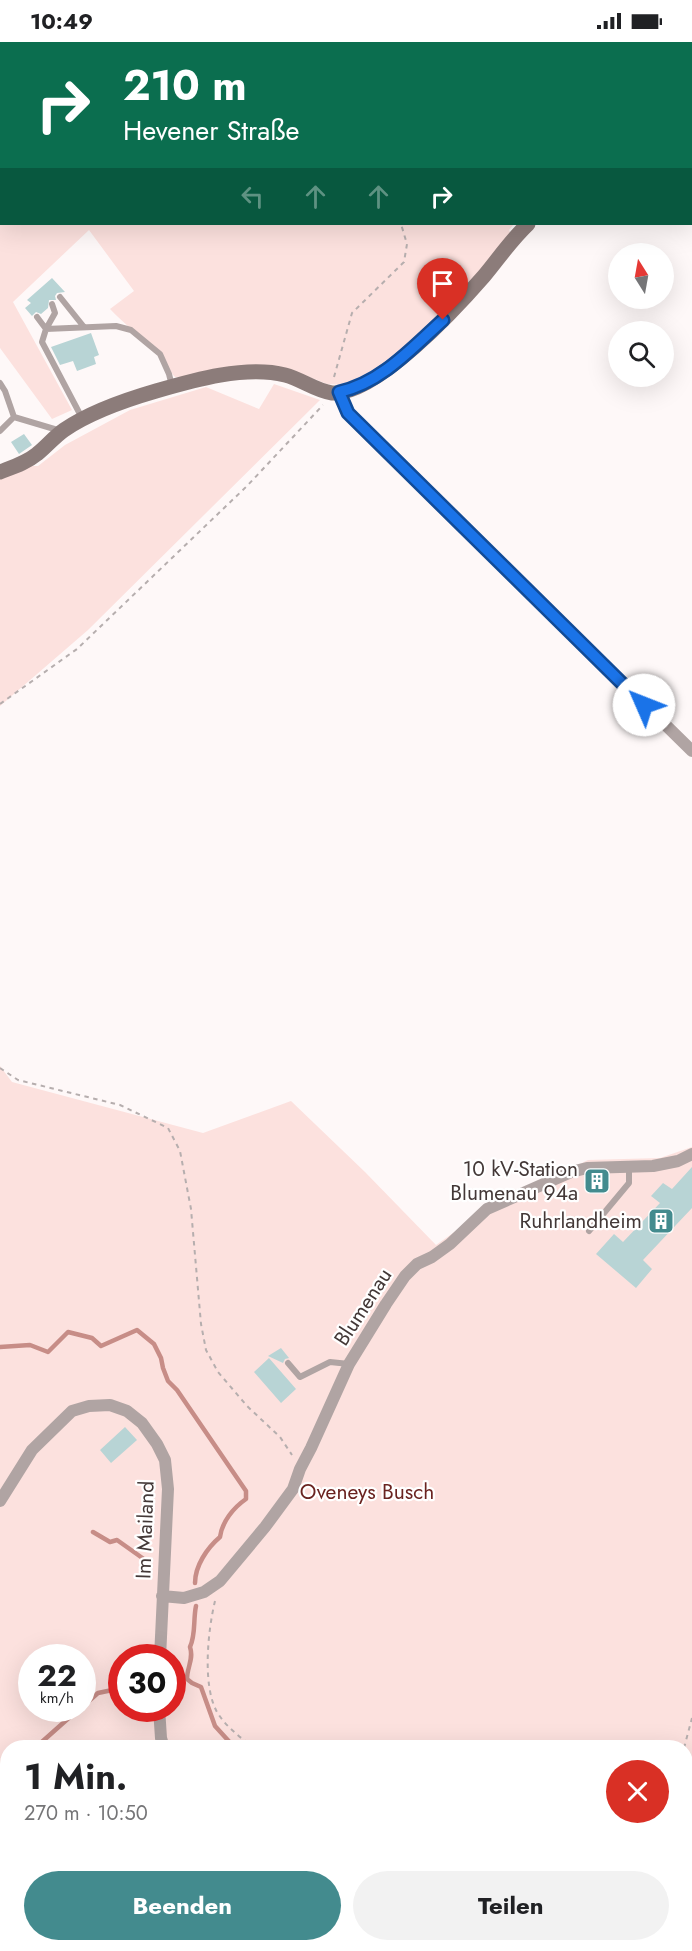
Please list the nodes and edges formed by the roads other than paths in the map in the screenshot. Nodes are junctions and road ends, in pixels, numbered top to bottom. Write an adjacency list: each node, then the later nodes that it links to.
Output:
1 (527, 225): 9 (street)
2 (60, 297): 5 (lane)
3 (52, 304): 6 (lane)
4 (37, 317): 6 (lane)
5 (84, 327): 6 (lane); 8 (lane)
6 (46, 330): 11 (lane)
7 (0, 382): 10 (lane)
8 (172, 386): 9 (street); 11 (street)
9 (334, 392): 15 (street)
10 (14, 417): 12 (lane); 13 (lane)
11 (82, 419): 13 (street)
12 (0, 431)
13 (62, 431): 14 (street)
14 (0, 472)
15 (692, 751)
16 (692, 1154): 17 (street, Blumenau)
17 (629, 1167): 18 (lane); 20 (street, Blumenau)
18 (589, 1231)
19 (288, 1363): 20 (lane)
20 (349, 1364): 22 (street, Blumenau)
21 (0, 1501): 22 (street, Im Mailand)
22 (162, 1596): 23 (street, Im Mailand)
23 (160, 1644)
24 (160, 1722): 25 (street)
25 (162, 1740)

